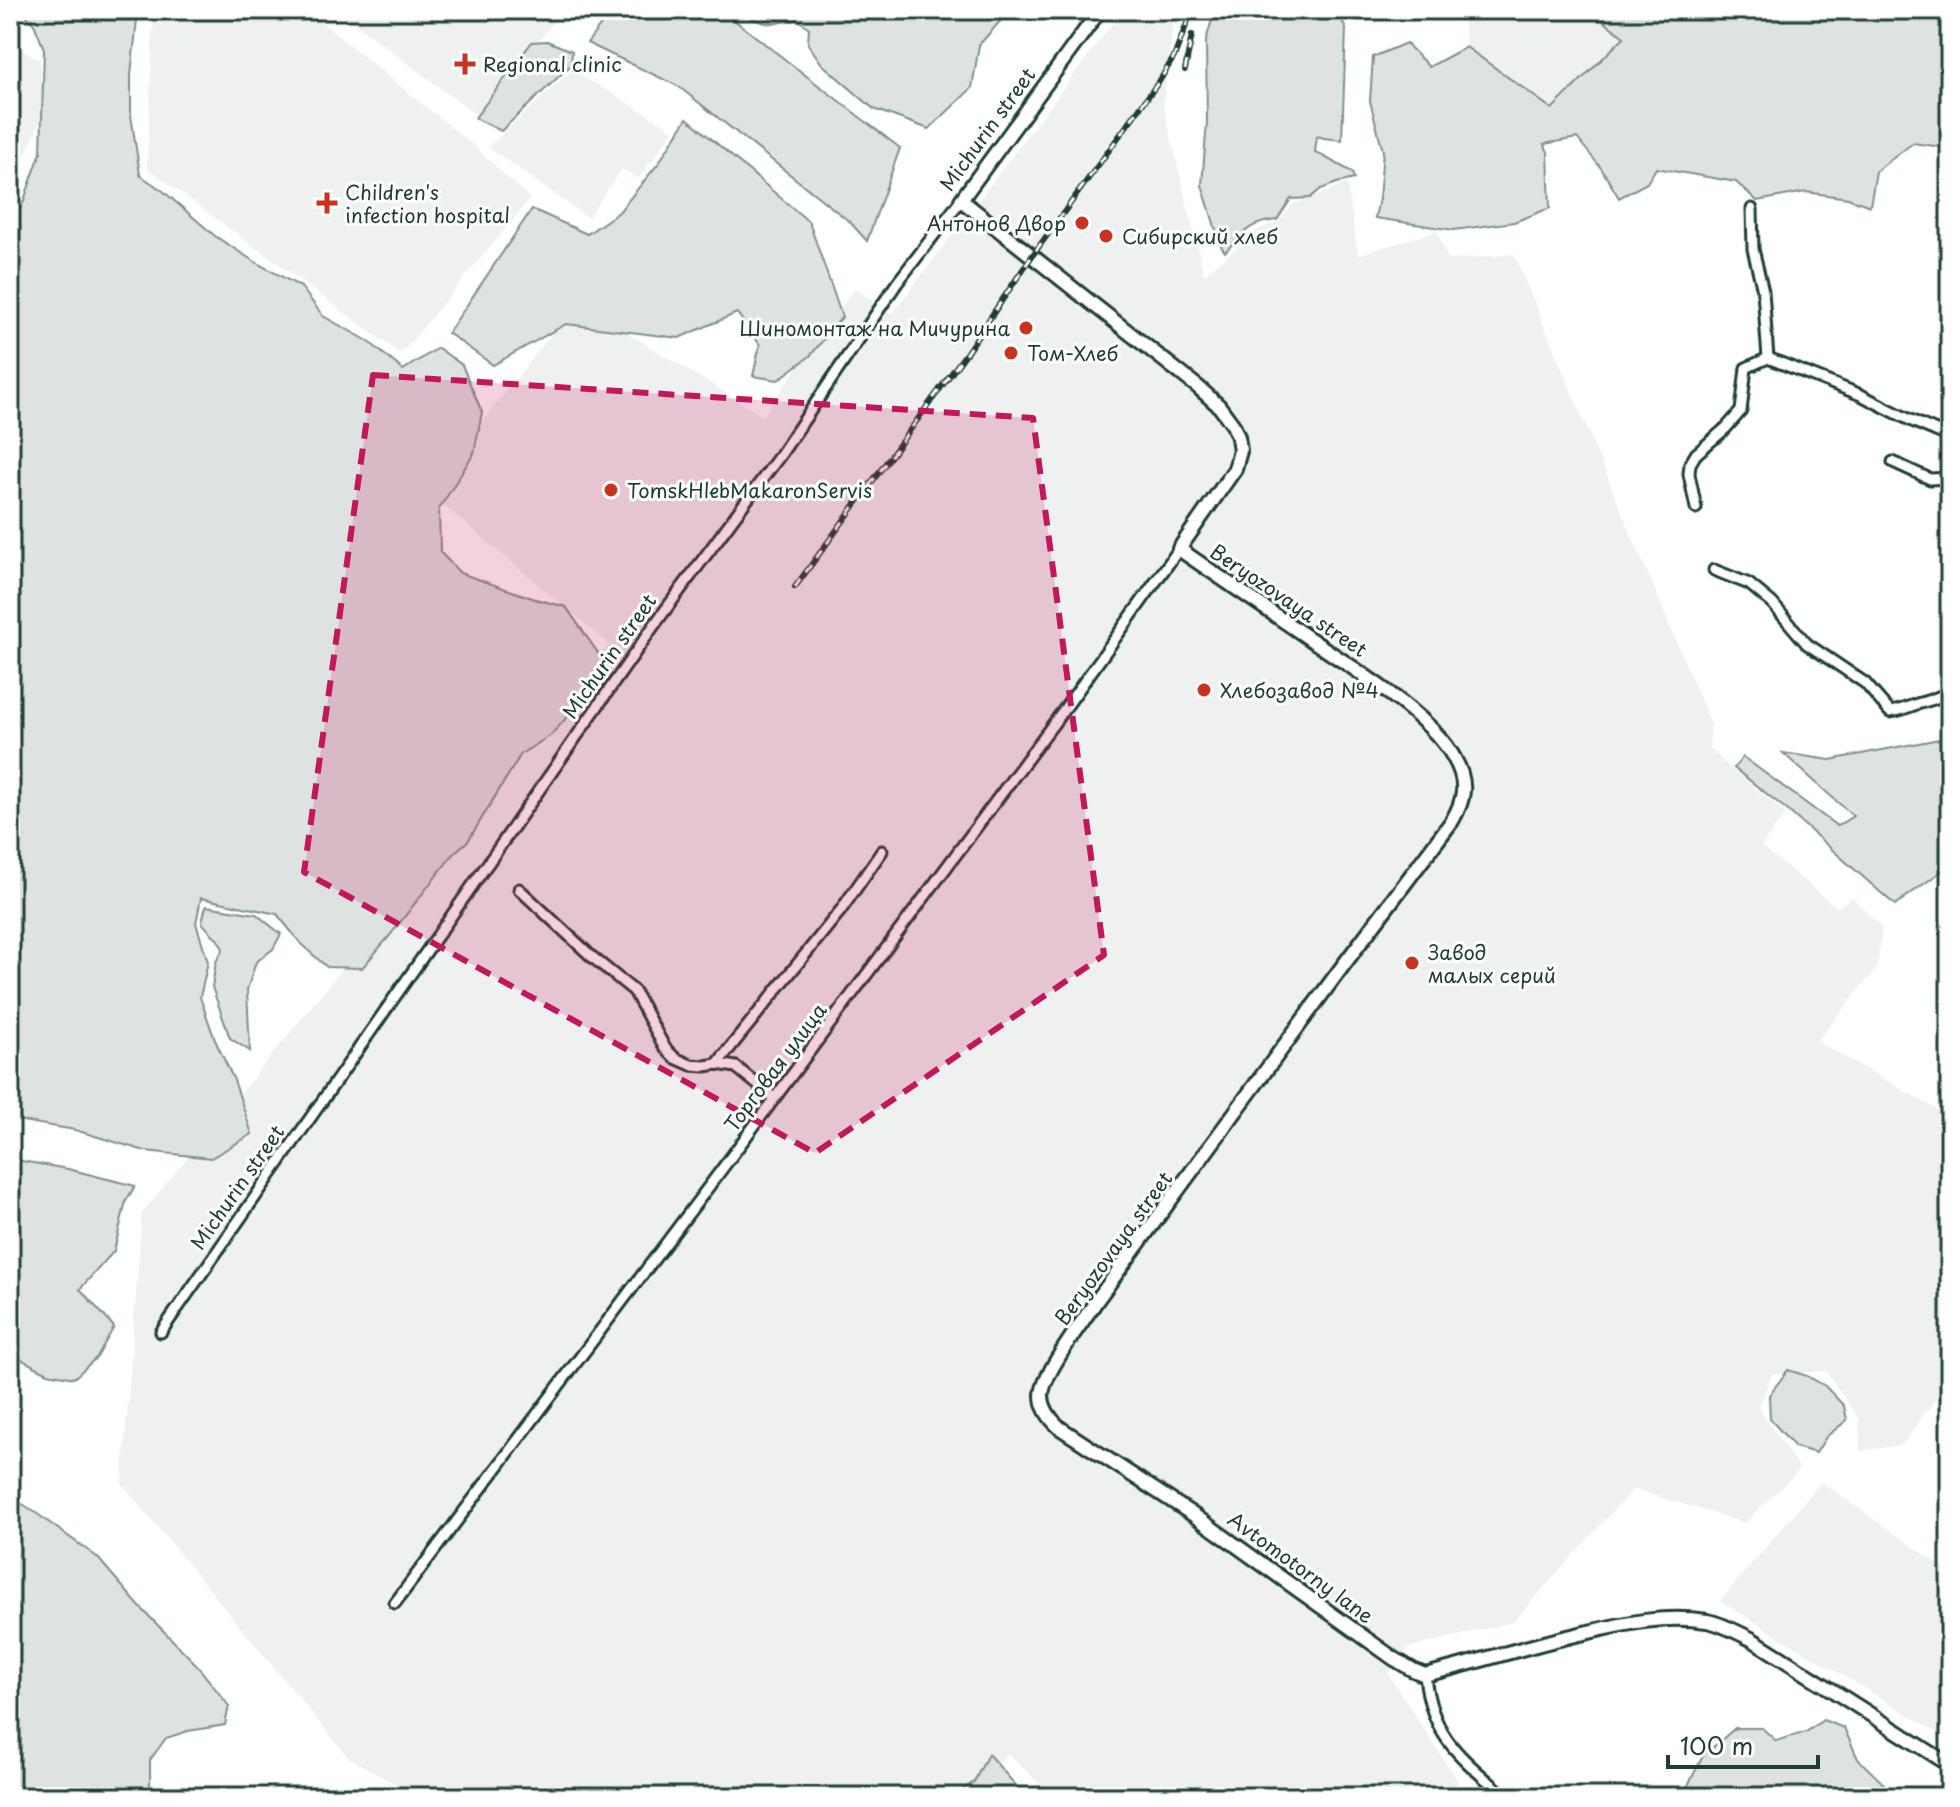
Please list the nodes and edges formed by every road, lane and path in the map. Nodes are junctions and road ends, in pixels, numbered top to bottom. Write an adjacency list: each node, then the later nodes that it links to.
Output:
1 (1100, 10): 2 (street, Michurin street)
2 (961, 200): 9 (street, Beryozovaya street); 16 (street, Michurin street)
3 (1752, 209): 4 (street)
4 (1768, 358): 5 (street); 8 (street)
5 (1950, 437)
6 (1893, 462): 7 (street)
7 (1950, 478)
8 (1696, 508)
9 (1179, 549): 15 (street, Торговая улица); 17 (street, Beryozovaya street)
10 (1714, 570): 11 (street)
11 (1950, 691)
12 (882, 851): 14 (street)
13 (519, 889): 14 (street)
14 (717, 1064): 15 (street)
15 (774, 1098): 18 (street, Торговая улица)
16 (161, 1332)
17 (1042, 1395): 19 (street, Avtomotorny lane)
18 (395, 1603)
19 (1425, 1675): 20 (street); 21 (street)
20 (1950, 1765)
21 (1506, 1797)

